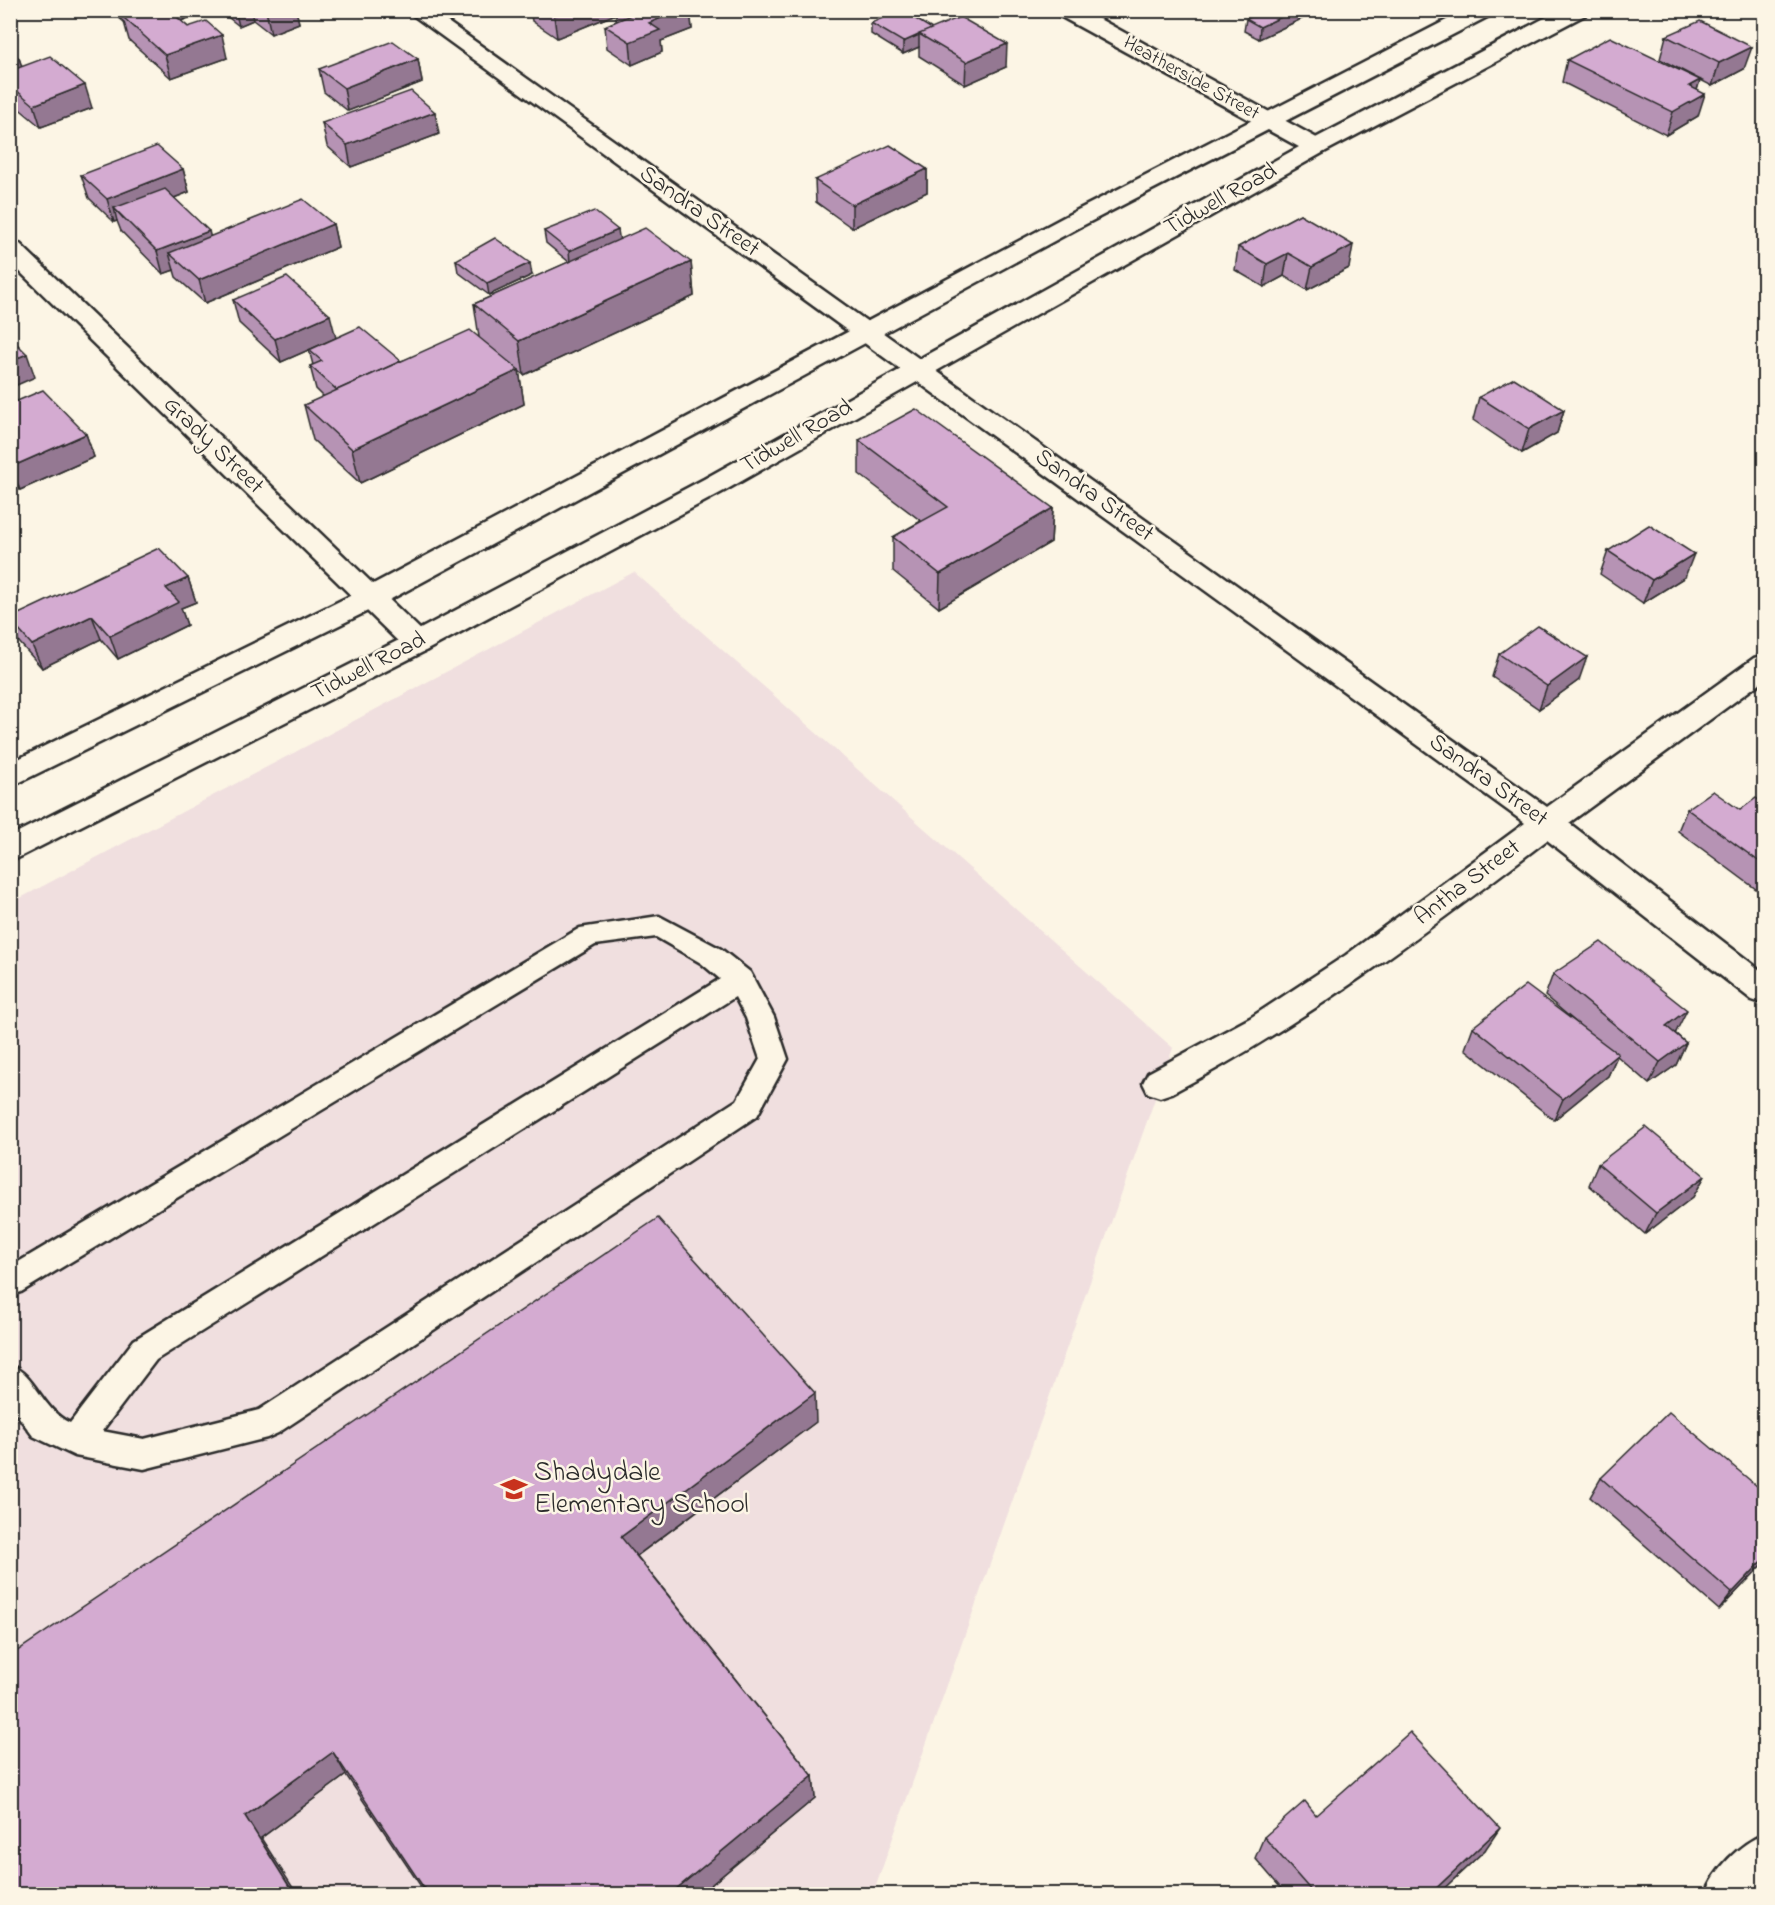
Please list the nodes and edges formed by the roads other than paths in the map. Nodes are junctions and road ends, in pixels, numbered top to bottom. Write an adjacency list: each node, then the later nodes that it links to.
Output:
1 (416, 10): 8 (main road, Sandra Street)
2 (1066, 10): 5 (main road, Heatherside Street)
3 (1482, 10): 5 (main road, Tidwell Road)
4 (1577, 10): 6 (main road, Tidwell Road)
5 (1268, 121): 6 (main road, Heatherside Street); 8 (main road, Tidwell Road)
6 (1316, 147): 9 (main road, Tidwell Road)
7 (10, 248): 10 (main road, Grady Street)
8 (868, 333): 9 (main road, Sandra Street); 10 (main road, Tidwell Road)
9 (917, 369): 11 (main road, Tidwell Road); 14 (main road, Sandra Street)
10 (370, 598): 11 (main road, Grady Street); 13 (main road, Tidwell Road)
11 (417, 643): 15 (main road, Tidwell Road)
12 (1764, 665): 14 (main road, Antha Street)
13 (10, 776)
14 (1547, 823): 17 (main road, Sandra Street); 18 (main road, Antha Street)
15 (10, 850)
16 (740, 980): 19 (lane); 21 (lane); 21 (lane)
17 (1764, 991)
18 (1160, 1083)
19 (10, 1283)
20 (10, 1379): 21 (lane)
21 (75, 1442)
22 (1764, 1856): 23 (main road)
23 (1728, 1894)

